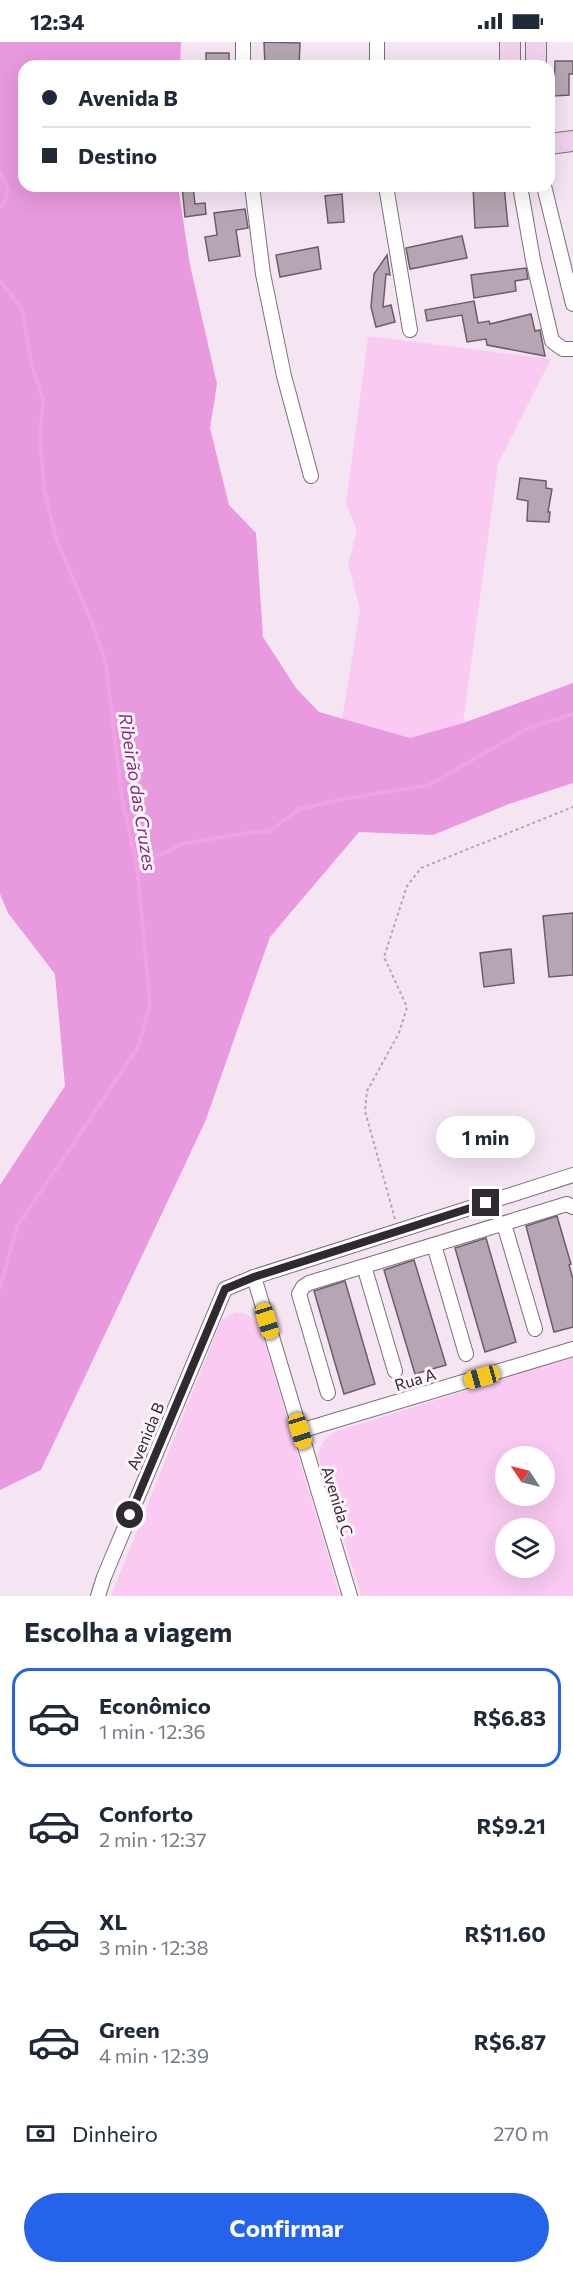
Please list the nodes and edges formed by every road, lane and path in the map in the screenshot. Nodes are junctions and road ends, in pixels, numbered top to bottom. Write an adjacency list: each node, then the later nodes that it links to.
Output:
1 (243, 42): 5 (street)
2 (377, 42): 6 (street)
3 (510, 42): 7 (street)
4 (536, 42): 8 (street)
5 (243, 60)
6 (377, 60)
7 (510, 60)
8 (536, 60)
9 (573, 141): 10 (street)
10 (555, 143)
11 (253, 192): 18 (street)
12 (387, 192): 16 (street)
13 (521, 192): 17 (street)
14 (545, 192): 15 (street)
15 (573, 304)
16 (410, 330)
17 (573, 349)
18 (311, 476)
19 (573, 807): 23 (path)
20 (573, 1175): 23 (street)
21 (573, 1207): 22 (street)
22 (504, 1224): 24 (street); 27 (street)
23 (398, 1231): 26 (street)
24 (434, 1245): 25 (street); 29 (street)
25 (364, 1266): 30 (street); 31 (street)
26 (254, 1277): 32 (street, Avenida C); 33 (street, Avenida B)
27 (535, 1329)
28 (573, 1349): 32 (street, Rua A)
29 (466, 1354)
30 (395, 1371)
31 (328, 1393)
32 (300, 1431): 34 (street, Avenida C)
33 (98, 1596)
34 (350, 1596)

